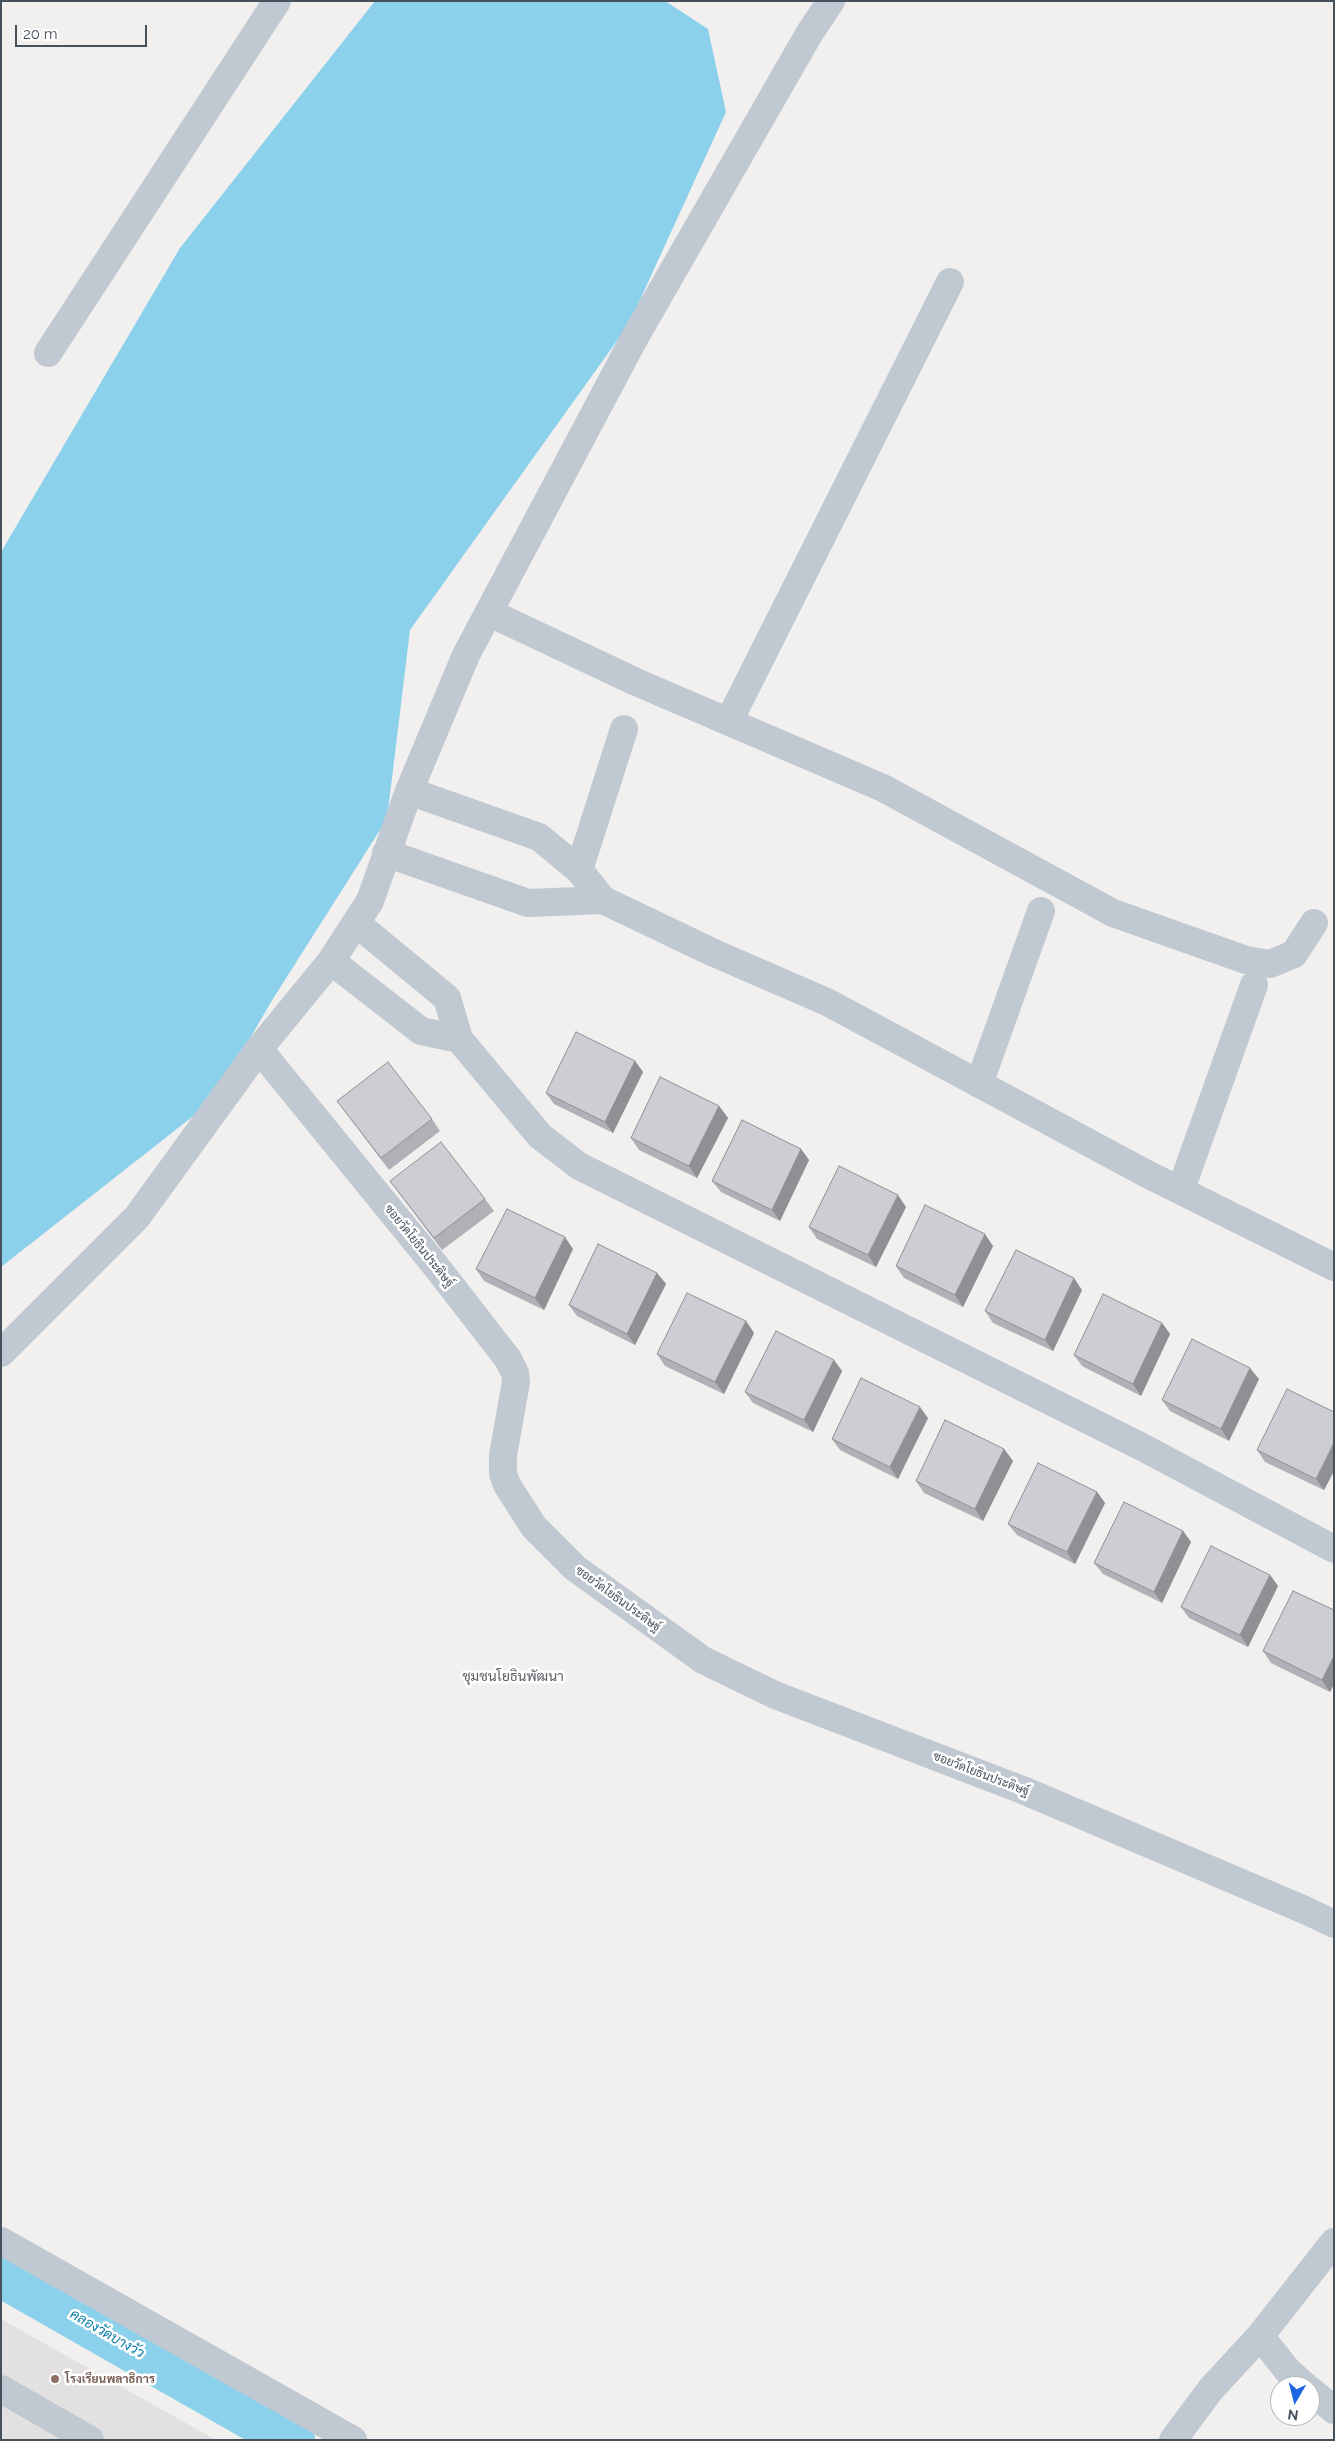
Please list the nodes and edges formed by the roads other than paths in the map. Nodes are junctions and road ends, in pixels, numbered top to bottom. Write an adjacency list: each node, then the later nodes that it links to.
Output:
1 (277, 1): 4 (street)
2 (831, 1): 5 (street)
3 (950, 282): 6 (street)
4 (48, 353)
5 (490, 613): 6 (street); 8 (street)
6 (729, 721): 14 (street)
7 (624, 730): 10 (street)
8 (409, 791): 9 (street); 10 (street)
9 (386, 853): 11 (street); 13 (street)
10 (579, 870): 11 (street)
11 (603, 900): 19 (street)
12 (1041, 911): 19 (street)
13 (356, 923): 15 (street); 17 (street)
14 (1314, 923)
15 (330, 961): 17 (street); 18 (street)
16 (1254, 985): 20 (street)
17 (459, 1039): 23 (street)
18 (259, 1049): 22 (street); 24 (street, ซอยวัดโยธินประดิษฐ์)
19 (979, 1084): 20 (street)
20 (1181, 1190): 21 (street)
21 (1334, 1267)
22 (1, 1353)
23 (1334, 1550)
24 (1334, 1924)
25 (1, 2241): 33 (street)
26 (1334, 2242): 27 (street)
27 (1260, 2336): 28 (street); 34 (street)
28 (1294, 2376)
29 (1, 2388): 32 (street)
30 (1320, 2398): 31 (street)
31 (1334, 2410)
32 (90, 2440)
33 (353, 2440)
34 (1173, 2440)

